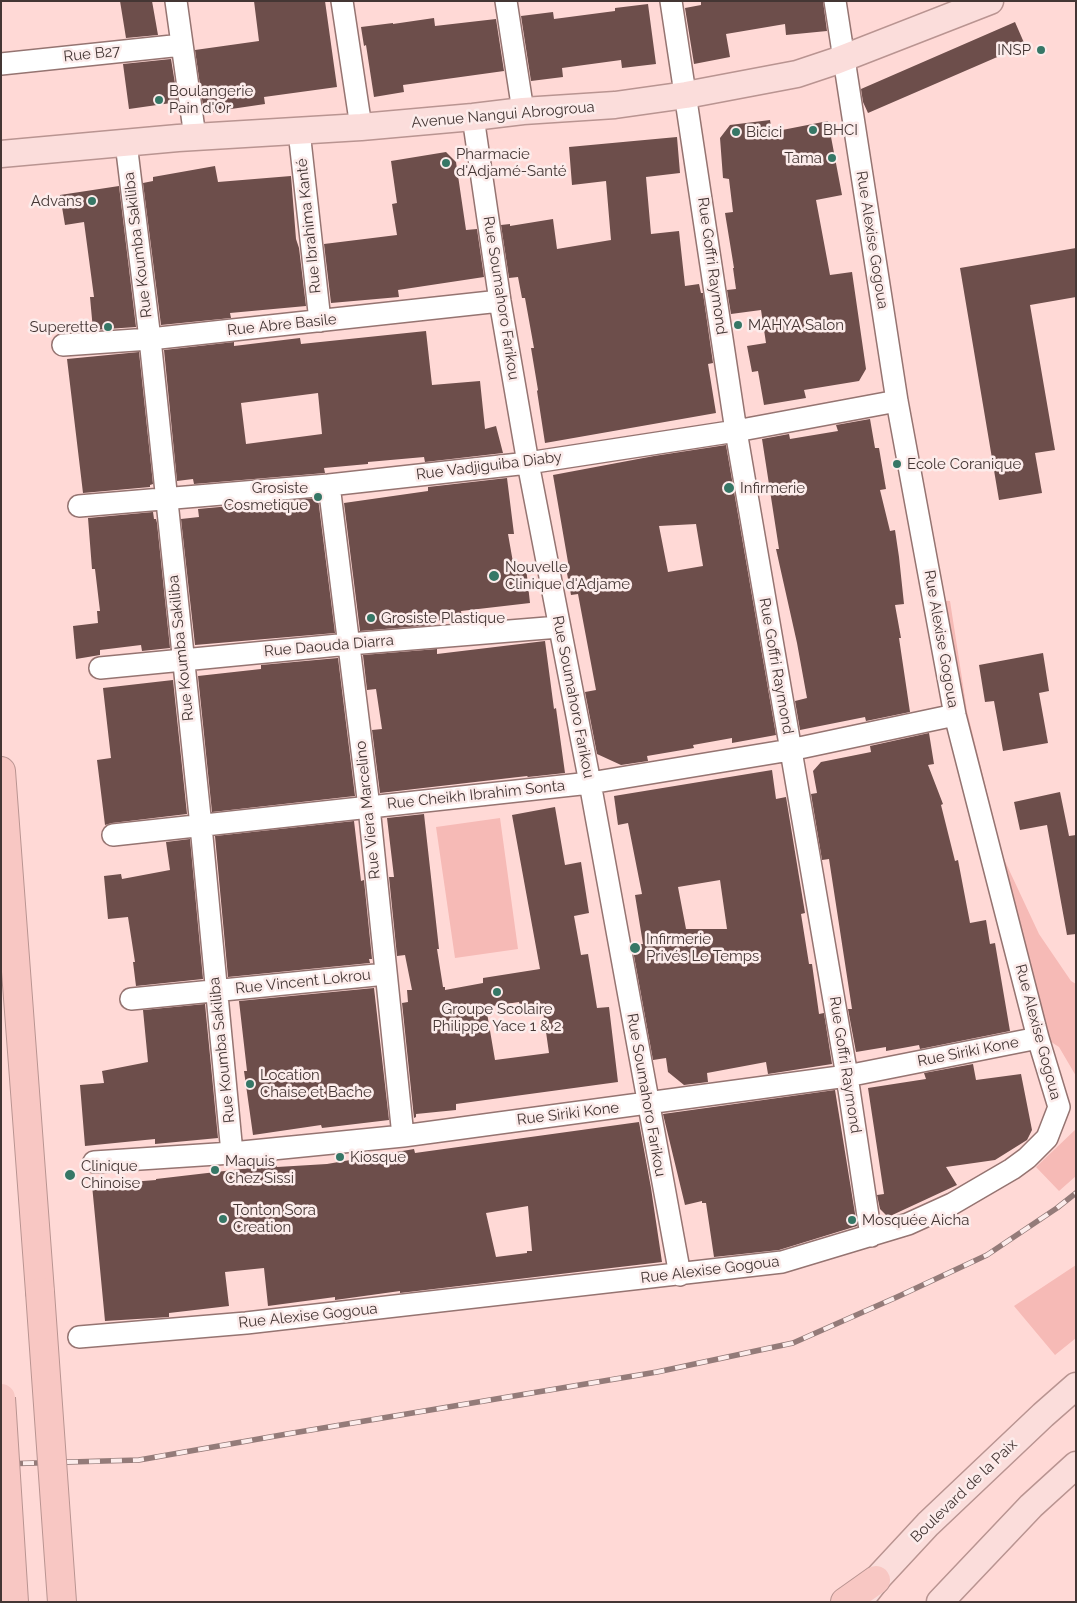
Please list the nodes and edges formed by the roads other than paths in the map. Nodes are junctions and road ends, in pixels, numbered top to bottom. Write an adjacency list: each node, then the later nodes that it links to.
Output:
1 (176, 1): 7 (street)
2 (342, 1): 13 (street)
3 (506, 1): 11 (street)
4 (671, 1): 10 (street, Rue Goffri Raymond)
5 (835, 1): 8 (street, Rue Alexise Gogoua)
6 (990, 1): 8 (main road, Avenue Nangui Abrogroua)
7 (182, 45): 9 (street, Rue B27); 15 (street)
8 (843, 57): 10 (main road, Avenue Nangui Abrogroua); 22 (street, Rue Alexise Gogoua)
9 (1, 64)
10 (686, 95): 11 (main road, Avenue Nangui Abrogroua); 23 (street, Rue Goffri Raymond)
11 (524, 111): 12 (main road, Avenue Nangui Abrogroua)
12 (473, 117): 13 (main road, Avenue Nangui Abrogroua); 18 (street, Rue Soumahoro Farikou)
13 (361, 127): 14 (main road, Avenue Nangui Abrogroua)
14 (299, 131): 15 (main road, Avenue Nangui Abrogroua); 19 (street, Rue Ibrahima Kanté)
15 (195, 137): 16 (main road, Avenue Nangui Abrogroua)
16 (126, 143): 17 (main road, Avenue Nangui Abrogroua); 20 (street, Rue Koumba Sakiliba)
17 (1, 154)
18 (500, 301): 19 (street, Rue Abre Basile); 24 (street, Rue Soumahoro Farikou)
19 (320, 321): 20 (street, Rue Abre Basile)
20 (150, 339): 21 (street, Rue Abre Basile); 26 (street, Rue Koumba Sakiliba)
21 (64, 345)
22 (897, 401): 23 (street, Rue Vadjiguiba Diaby); 32 (street, Rue Alexise Gogoua)
23 (736, 431): 24 (street, Rue Vadjiguiba Diaby); 33 (street, Rue Goffri Raymond)
24 (528, 463): 25 (street, Rue Vadjiguiba Diaby); 28 (street, Rue Soumahoro Farikou)
25 (329, 485): 26 (street, Rue Vadjiguiba Diaby); 29 (street, Rue Viera Marcelino)
26 (165, 499): 27 (street, Rue Vadjiguiba Diaby); 30 (street, Rue Koumba Sakiliba)
27 (79, 506)
28 (559, 627): 29 (street, Rue Daouda Diarra); 35 (street, Rue Soumahoro Farikou)
29 (350, 644): 30 (street, Rue Daouda Diarra); 36 (street, Rue Viera Marcelino)
30 (183, 660): 31 (street, Rue Daouda Diarra); 37 (street, Rue Koumba Sakiliba)
31 (100, 668)
32 (955, 715): 33 (street, Rue Cheikh Ibrahim Sonta); 42 (street, Rue Alexise Gogoua)
33 (790, 750): 35 (street, Rue Cheikh Ibrahim Sonta); 43 (street, Rue Goffri Raymond)
34 (1, 771): 56 (highway, bridge)
35 (590, 783): 36 (street, Rue Cheikh Ibrahim Sonta); 44 (street, Rue Soumahoro Farikou)
36 (369, 806): 37 (street, Rue Cheikh Ibrahim Sonta); 39 (street, Rue Viera Marcelino)
37 (201, 826): 38 (street, Rue Cheikh Ibrahim Sonta); 40 (street, Rue Koumba Sakiliba)
38 (113, 835)
39 (386, 974): 40 (street, Rue Vincent Lokrou); 45 (street, Rue Viera Marcelino)
40 (216, 991): 41 (street, Rue Vincent Lokrou); 46 (street, Rue Koumba Sakiliba)
41 (130, 999)
42 (1038, 1038): 43 (street, Rue Siriki Kone); 48 (street, Rue Alexise Gogoua)
43 (848, 1076): 44 (street, Rue Siriki Kone); 48 (street, Rue Goffri Raymond)
44 (648, 1104): 45 (street, Rue Siriki Kone); 49 (street, Rue Soumahoro Farikou)
45 (403, 1136): 46 (street, Rue Siriki Kone)
46 (232, 1153): 47 (street, Rue Siriki Kone)
47 (94, 1162)
48 (871, 1236): 49 (street, Rue Alexise Gogoua)
49 (680, 1275): 50 (street, Rue Alexise Gogoua)
50 (79, 1337)
51 (1076, 1386): 54 (main road, Boulevard de la Paix)
52 (1, 1398): 55 (highway, bridge)
53 (1076, 1465): 59 (main road)
54 (876, 1580): 57 (highway); 58 (main road, Boulevard de la Paix)
55 (14, 1602)
56 (62, 1602)
57 (845, 1602)
58 (859, 1602)
59 (940, 1602)

